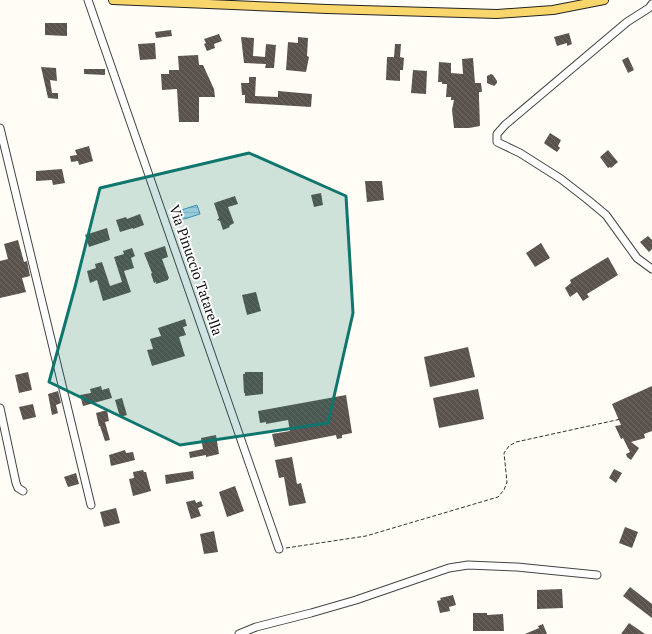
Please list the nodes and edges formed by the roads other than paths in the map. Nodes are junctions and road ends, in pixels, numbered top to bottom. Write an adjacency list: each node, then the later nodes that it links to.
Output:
1 (88, 0): 10 (street, Via Pinuccio Tatarella)
2 (114, 0): 3 (main road)
3 (604, 0)
4 (652, 4): 6 (street)
5 (0, 128): 9 (street)
6 (652, 269)
7 (0, 408): 8 (street)
8 (23, 491)
9 (91, 505)
10 (279, 549)
11 (597, 575): 12 (street)
12 (239, 634)

